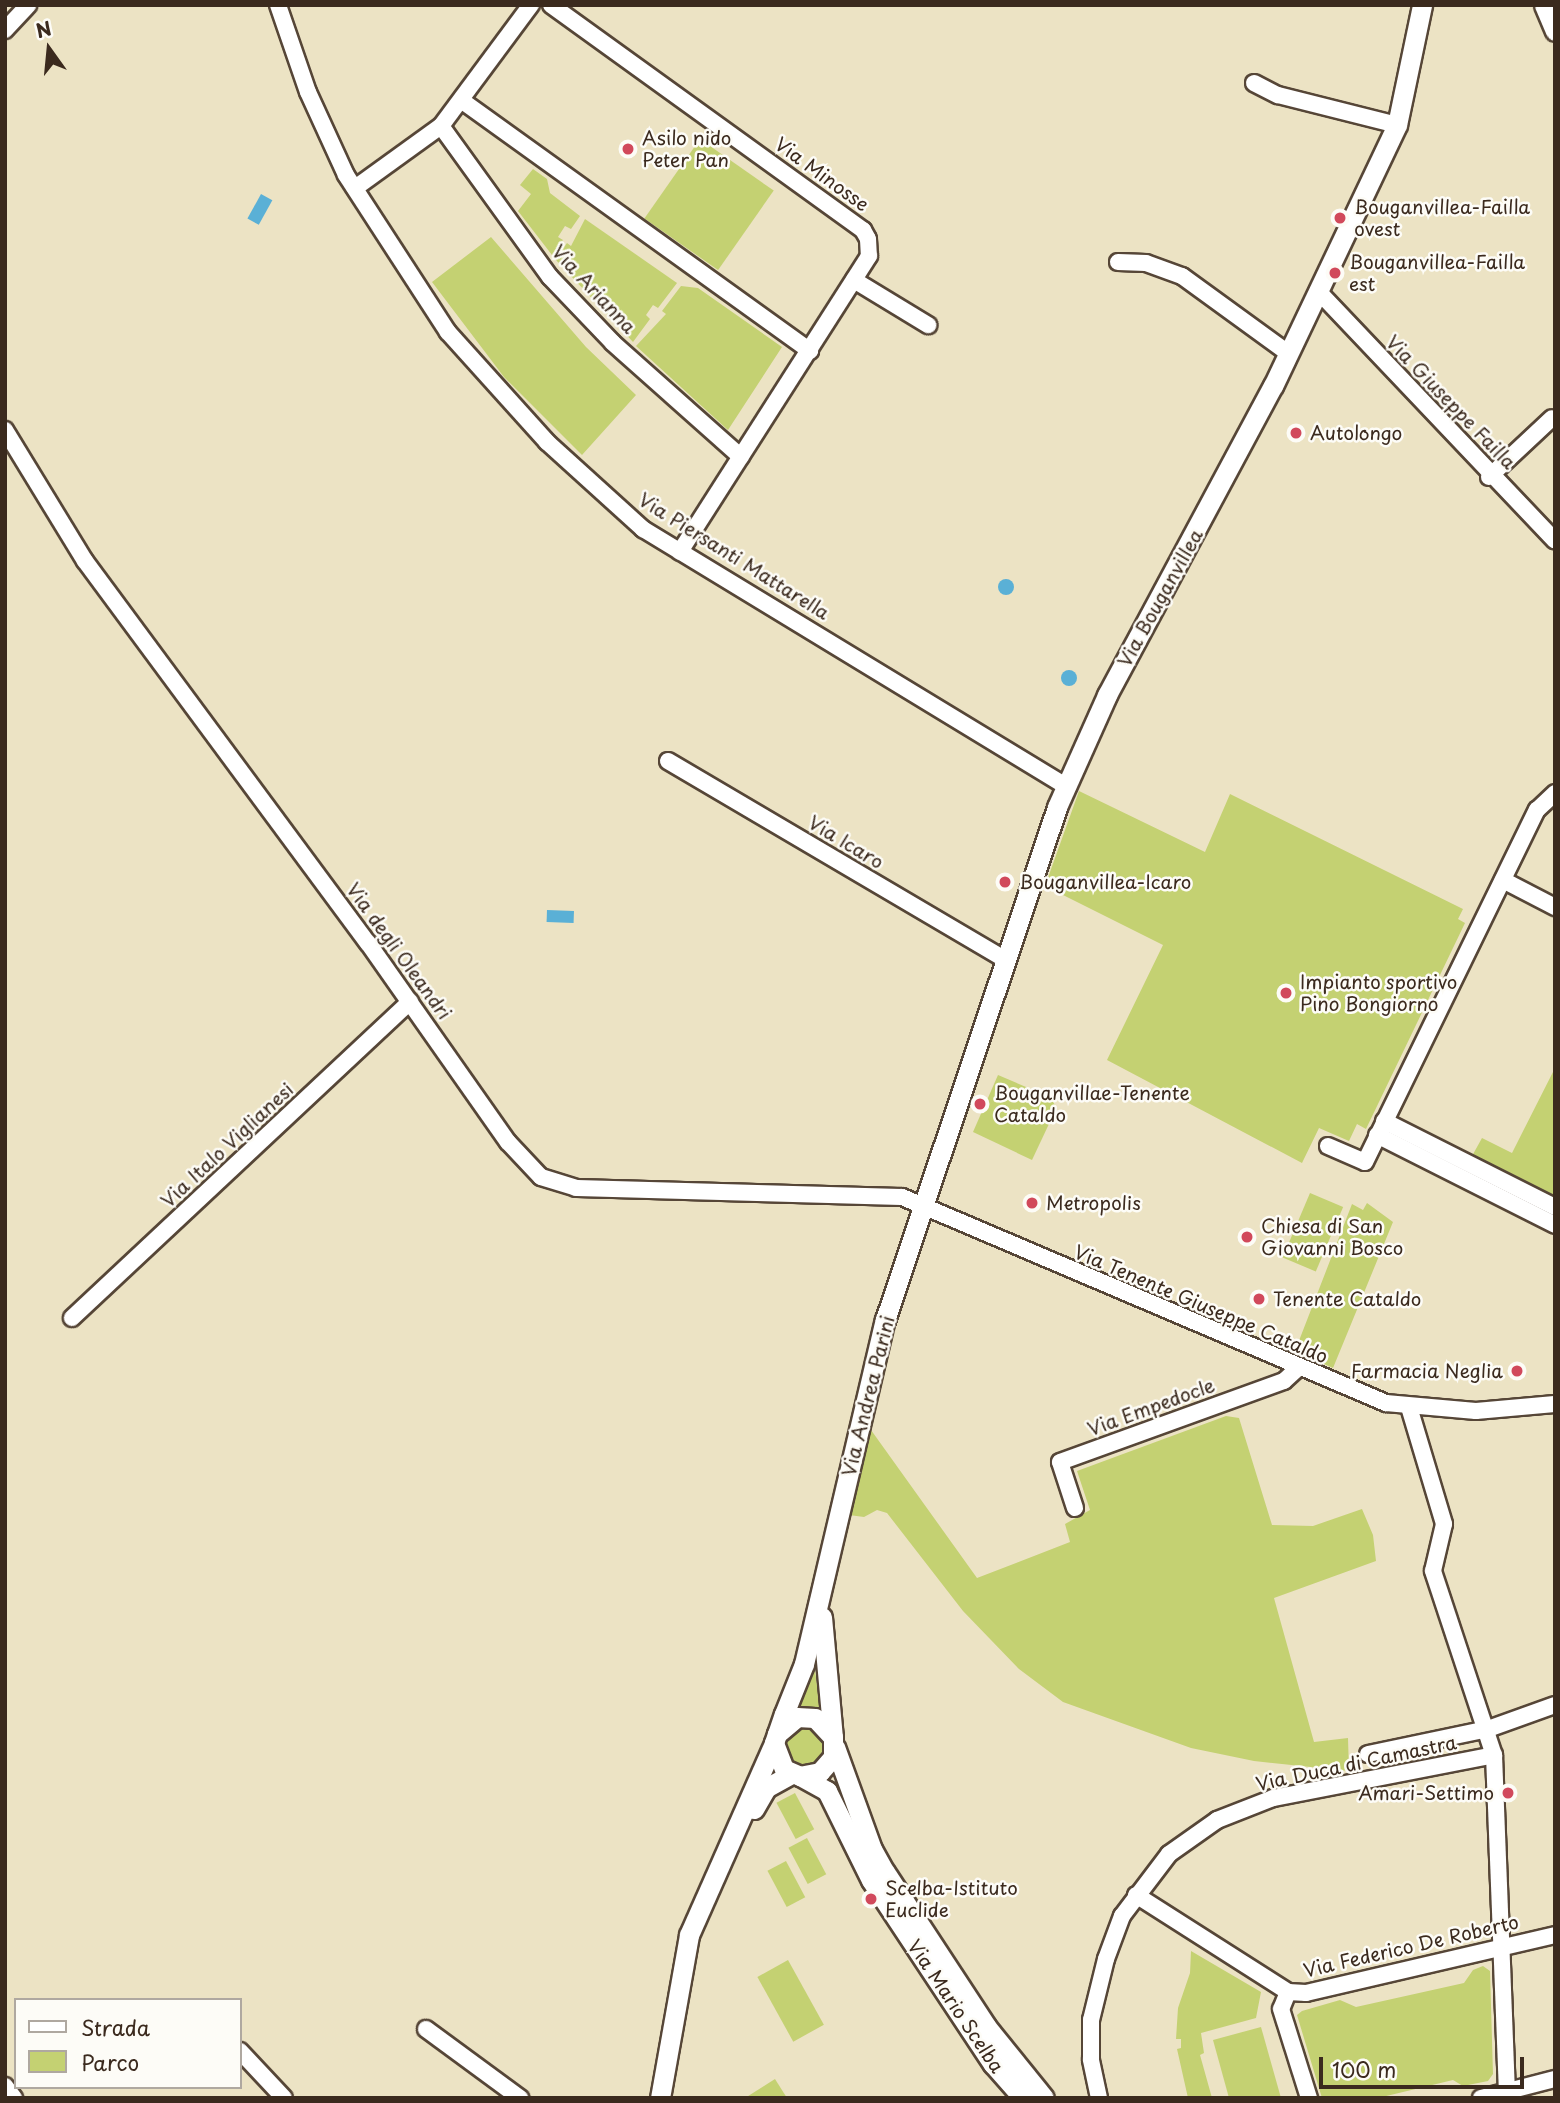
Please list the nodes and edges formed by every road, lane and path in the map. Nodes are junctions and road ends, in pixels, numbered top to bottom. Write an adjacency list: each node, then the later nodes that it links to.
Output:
1 (28, 5): 6 (street)
2 (278, 5): 11 (street, Via Piersanti Mattarella)
3 (531, 5): 8 (street)
4 (551, 5): 13 (street, Via Minosse)
5 (1422, 5): 9 (main road, Via Bouganvillea)
6 (5, 30)
7 (1254, 83): 9 (street)
8 (461, 100): 10 (street); 16 (street)
9 (1397, 125): 14 (main road, Via Bouganvillea)
10 (441, 127): 11 (street); 20 (street, Via Arianna)
11 (355, 188): 23 (street, Via Piersanti Mattarella)
12 (1118, 262): 17 (street)
13 (854, 280): 15 (street); 16 (street, Via Minosse)
14 (1318, 291): 17 (main road, Via Bouganvillea); 21 (street, Via Giuseppe Failla)
15 (928, 325)
16 (810, 351): 20 (street, Via Minosse)
17 (1289, 353): 25 (main road, Via Bouganvillea)
18 (1552, 418): 21 (street)
19 (5, 430): 30 (street, Via degli Oleandri)
20 (741, 457): 23 (street, Via Minosse)
21 (1489, 477): 22 (street, Via Giuseppe Failla)
22 (1555, 541)
23 (680, 552): 25 (street, Via Piersanti Mattarella)
24 (667, 761): 29 (street, Via Icaro)
25 (1065, 786): 29 (main road, Via Bouganvillea)
26 (1555, 793): 27 (street)
27 (1503, 880): 28 (street); 31 (street)
28 (1555, 907)
29 (1004, 959): 33 (main road, Via Bouganvillea)
30 (410, 1002): 33 (street, Via degli Oleandri); 36 (street, Via Italo Viglianesi)
31 (1381, 1128): 32 (street); 34 (street); 35 (street)
32 (1328, 1146)
33 (924, 1204): 37 (street, Via Tenente Giuseppe Cataldo); 41 (main road, Via Andrea Parini)
34 (1555, 1208)
35 (1555, 1225)
36 (72, 1318)
37 (1298, 1368): 39 (street, Via Tenente Giuseppe Cataldo); 40 (street, Via Empedocle)
38 (1555, 1404): 39 (street, Via Tenente Giuseppe Cataldo)
39 (1409, 1407): 43 (street)
40 (1075, 1508)
41 (822, 1592): 44 (main road, Via Andrea Parini); 45 (main road, Via Mario Scelba)
42 (1555, 1705): 43 (street)
43 (1488, 1728): 46 (street); 47 (street)
44 (776, 1739): 45 (main road); 48 (main road); 52 (main road, Via Andrea Parini)
45 (834, 1742): 48 (main road); 64 (main road, Via Mario Scelba)
46 (1368, 1754)
47 (1494, 1755): 49 (street, Via Duca di Camastra); 51 (street)
48 (796, 1775): 52 (main road); 63 (main road, Via Mario Scelba)
49 (1136, 1895): 53 (street, Via Federico De Roberto); 65 (street, Via Duca di Camastra)
50 (1555, 1934): 51 (street, Via Federico De Roberto)
51 (1504, 1947): 53 (street, Via Federico De Roberto); 58 (street)
52 (683, 1985): 62 (main road)
53 (1288, 1992): 66 (street)
54 (426, 2029): 61 (street)
55 (242, 2053): 60 (street)
56 (1555, 2079): 58 (street)
57 (5, 2086): 59 (street)
58 (1507, 2095): 67 (street)
59 (14, 2098)
60 (284, 2098)
61 (520, 2098)
62 (660, 2098)
63 (1023, 2098)
64 (1044, 2098)
65 (1099, 2098)
66 (1309, 2098)
67 (1481, 2098)

